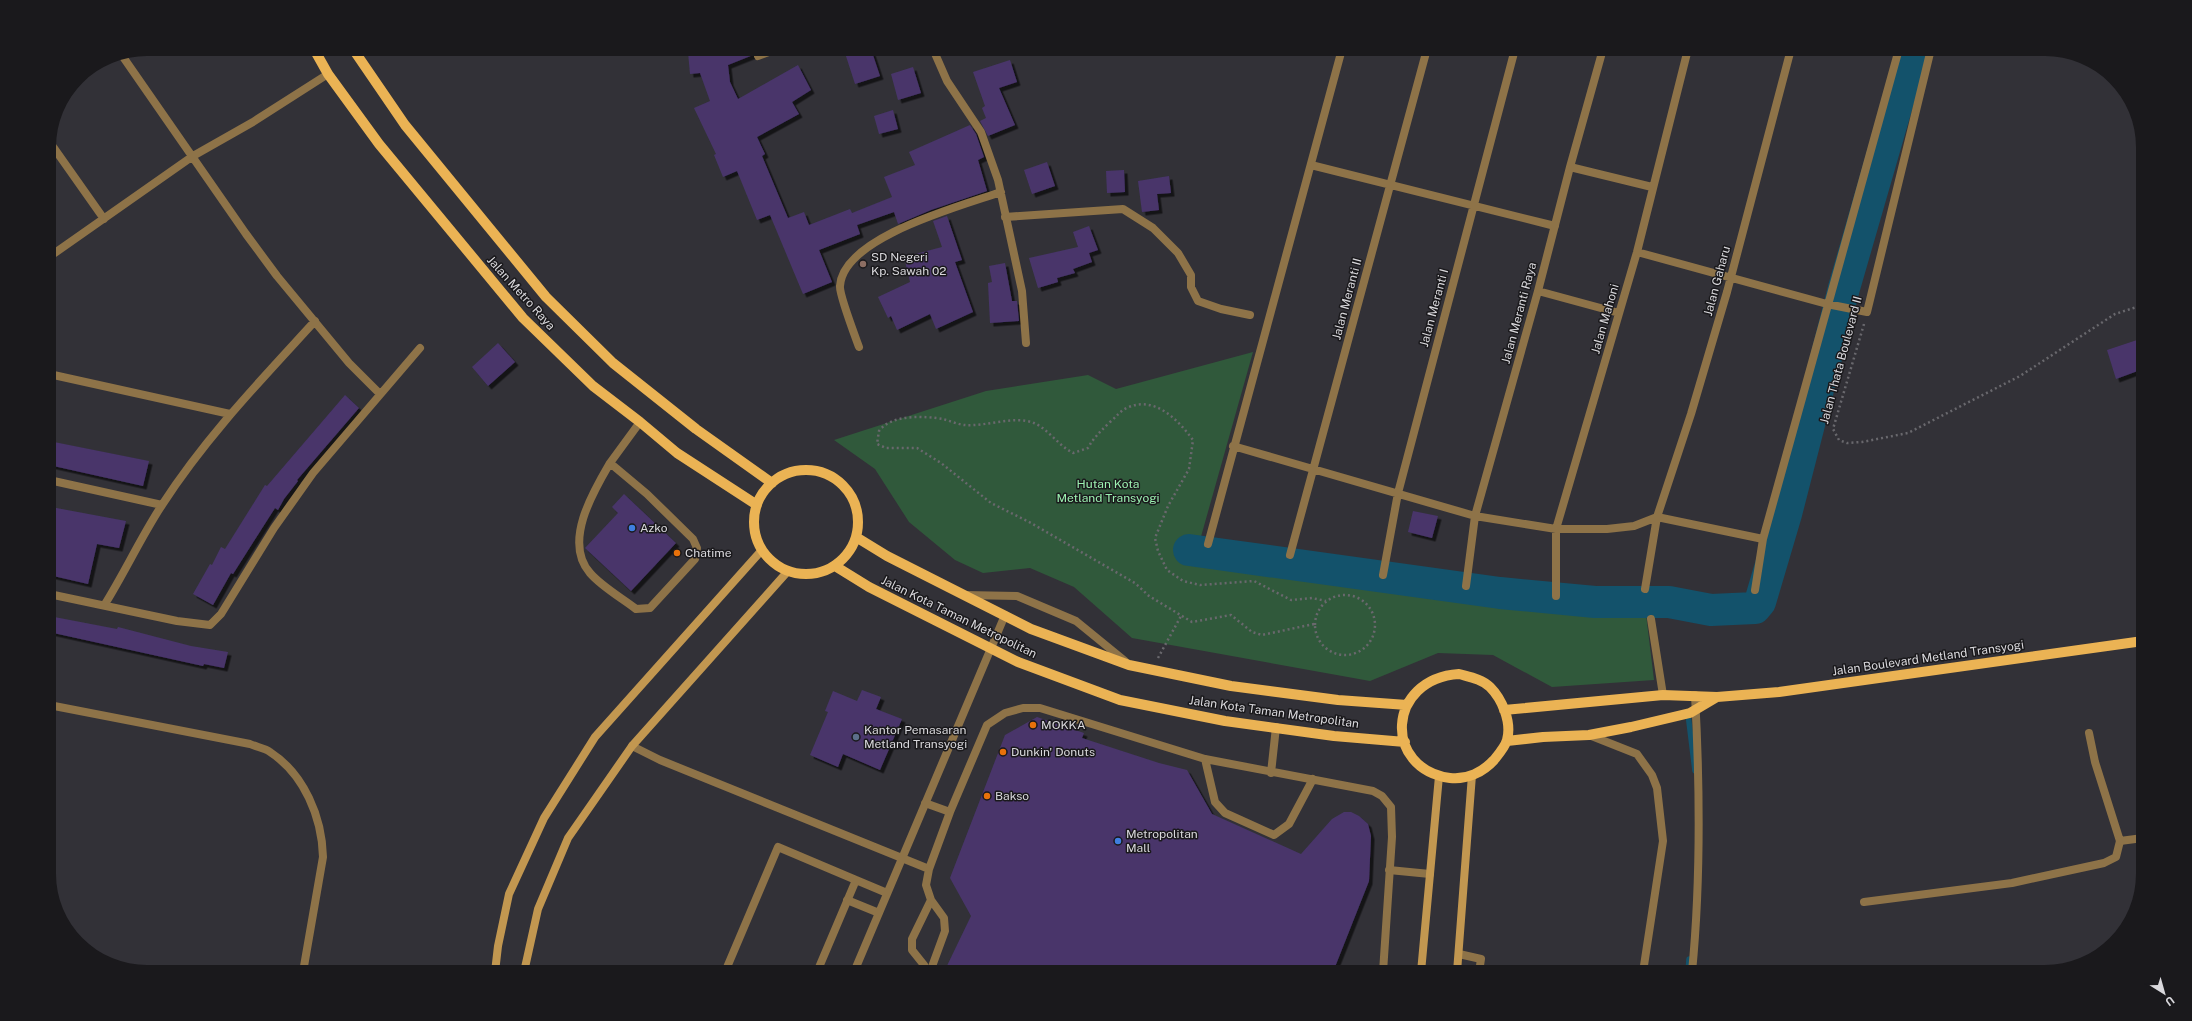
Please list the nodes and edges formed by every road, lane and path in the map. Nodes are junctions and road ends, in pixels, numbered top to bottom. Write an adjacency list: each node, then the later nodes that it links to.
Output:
1 (318, 56): 13 (main road, Jalan Metro Raya)
2 (358, 56): 46 (main road, Jalan Metro Raya)
3 (936, 56): 20 (street)
4 (1340, 56): 16 (street)
5 (1425, 56): 18 (street, Jalan Meranti II)
6 (1513, 56): 21 (street, Jalan Meranti I)
7 (1601, 56): 17 (street, Jalan Meranti Raya)
8 (1686, 56): 19 (street, Jalan Mahoni)
9 (1790, 56): 27 (street, Jalan Gaharu)
10 (1898, 56): 29 (street)
11 (1929, 56): 31 (street, Jalan Thata Boulevard II)
12 (124, 59): 15 (street)
13 (328, 74): 15 (street); 41 (main road, Jalan Metro Raya)
14 (56, 151): 23 (street)
15 (193, 156): 23 (street); 34 (street)
16 (1311, 165): 18 (street); 42 (street)
17 (1570, 167): 19 (street); 24 (street, Jalan Meranti Raya)
18 (1390, 184): 21 (street); 44 (street, Jalan Meranti II)
19 (1652, 187): 26 (street, Jalan Mahoni)
20 (1001, 192): 22 (street); 36 (street)
21 (1474, 204): 24 (street); 47 (street, Jalan Meranti I)
22 (1005, 216): 33 (street); 35 (street)
23 (104, 219): 25 (street)
24 (1555, 226): 28 (street, Jalan Meranti Raya)
25 (56, 252)
26 (1637, 252): 27 (street); 32 (street, Jalan Mahoni)
27 (1731, 276): 29 (street); 51 (street, Jalan Gaharu)
28 (1538, 291): 32 (street); 50 (street, Jalan Meranti Raya)
29 (1827, 304): 31 (street); 54 (street)
30 (2136, 307): 31 (path, Jalan Thata Boulevard II)
31 (1867, 312)
32 (1619, 313): 52 (street, Jalan Mahoni)
33 (1250, 315)
34 (315, 321): 39 (street); 40 (street)
35 (1026, 343)
36 (859, 347)
37 (420, 348): 39 (street)
38 (56, 376): 40 (street)
39 (380, 394): 68 (street)
40 (230, 414): 48 (street)
41 (640, 422): 43 (street); 49 (main road, Jalan Metro Raya)
42 (1233, 446): 44 (street); 55 (street)
43 (610, 463): 43 (street)
44 (1314, 469): 47 (street); 57 (street, Jalan Meranti II)
45 (56, 482): 48 (street)
46 (772, 483): 49 (main road); 53 (main road)
47 (1398, 493): 50 (street); 60 (street, Jalan Meranti I)
48 (162, 505): 68 (street)
49 (757, 505): 56 (main road)
50 (1474, 516): 52 (street); 61 (street, Jalan Meranti Raya)
51 (1657, 516): 52 (street); 54 (street); 62 (street, Jalan Gaharu)
52 (1556, 529): 66 (street, Jalan Mahoni)
53 (856, 537): 58 (main road); 65 (main road, Jalan Kota Taman Metropolitan)
54 (1763, 539): 63 (street)
55 (1208, 544)
56 (762, 550): 59 (main road); 111 (street)
57 (1290, 555)
58 (835, 566): 59 (main road); 74 (main road, Jalan Kota Taman Metropolitan)
59 (788, 571): 89 (street)
60 (1383, 575)
61 (1466, 586)
62 (1645, 589)
63 (1755, 590)
64 (56, 595): 68 (street)
65 (963, 595): 69 (main road, Jalan Kota Taman Metropolitan); 75 (street)
66 (1556, 596)
67 (1326, 602): 70 (path); 72 (path); 72 (path)
68 (105, 604)
69 (1005, 615): 74 (street); 75 (main road, Jalan Kota Taman Metropolitan)
70 (1181, 616): 72 (path); 76 (path)
71 (1651, 619): 77 (street)
72 (1314, 624)
73 (2136, 642): 79 (main road, Jalan Boulevard Metland Transyogi)
74 (990, 648): 84 (main road, Jalan Kota Taman Metropolitan); 95 (street)
75 (1129, 665): 76 (main road, Jalan Kota Taman Metropolitan)
76 (1152, 670): 80 (main road, Jalan Kota Taman Metropolitan)
77 (1663, 695): 78 (main road, Jalan Boulevard Metland Transyogi); 82 (main road, Jalan Boulevard Metland Transyogi)
78 (1695, 695): 79 (main road, Jalan Boulevard Metland Transyogi); 83 (street)
79 (1717, 697): 83 (main road)
80 (1407, 705): 82 (main road); 88 (main road)
81 (56, 706): 110 (street)
82 (1504, 710): 87 (main road)
83 (1696, 711): 86 (main road); 123 (street)
84 (1276, 727): 88 (main road, Jalan Kota Taman Metropolitan); 91 (street)
85 (2089, 733): 98 (street)
86 (1589, 735): 87 (main road); 122 (street)
87 (1507, 741): 93 (main road)
88 (1404, 742): 92 (main road)
89 (632, 746): 99 (street); 112 (street)
90 (1205, 759): 91 (street); 94 (street); 96 (street)
91 (1271, 773): 94 (street)
92 (1439, 776): 93 (main road); 102 (street)
93 (1472, 776): 109 (street)
94 (1313, 779): 101 (street)
95 (925, 803): 96 (street); 99 (street)
96 (950, 812): 100 (street)
97 (2136, 839): 98 (street)
98 (2120, 841): 107 (street)
99 (902, 859): 100 (street); 104 (street)
100 (929, 869): 106 (street)
101 (1389, 870): 102 (street); 118 (street)
102 (1430, 874): 119 (street)
103 (856, 880): 104 (street); 105 (street); 113 (street)
104 (887, 893): 108 (street)
105 (848, 900): 108 (street); 114 (street)
106 (931, 900): 116 (street); 117 (street)
107 (1864, 902)
108 (879, 913): 115 (street)
109 (1458, 954): 120 (street); 121 (street)
110 (304, 965)
111 (496, 965)
112 (526, 965)
113 (728, 965)
114 (820, 965)
115 (857, 965)
116 (924, 965)
117 (932, 965)
118 (1383, 965)
119 (1422, 965)
120 (1457, 965)
121 (1480, 965)
122 (1644, 965)
123 (1693, 965)

